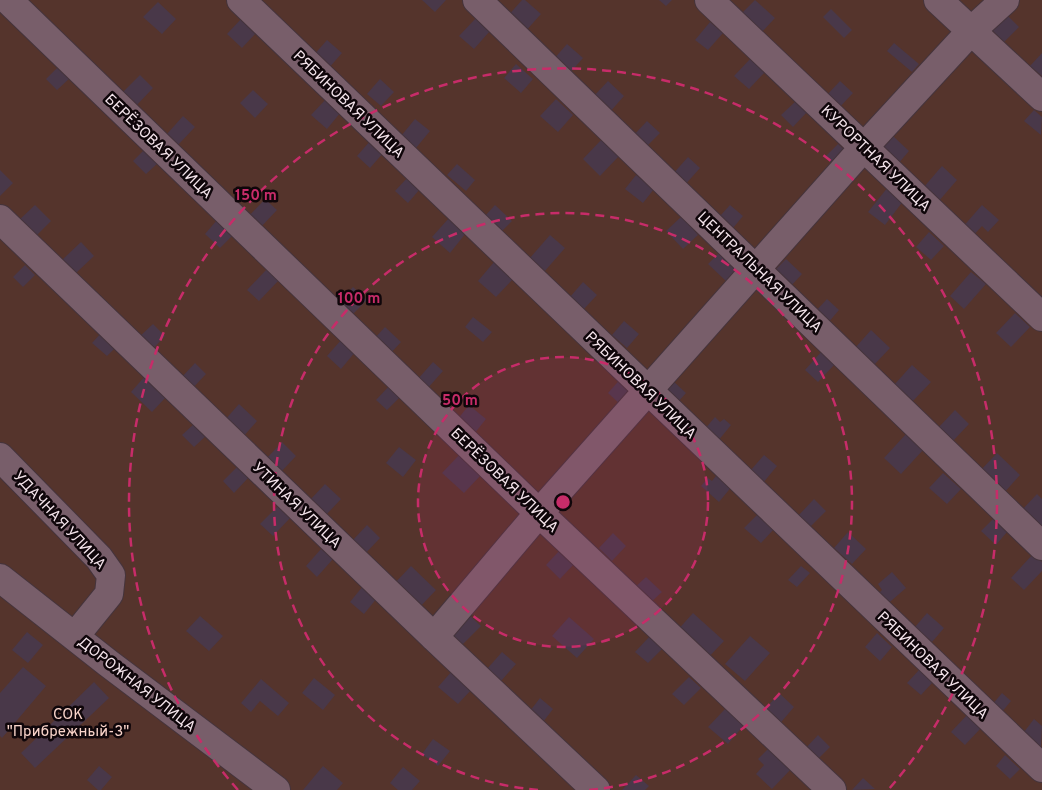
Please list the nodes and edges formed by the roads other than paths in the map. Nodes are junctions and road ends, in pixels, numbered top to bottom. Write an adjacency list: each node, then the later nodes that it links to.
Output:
1 (8, 0): 15 (street, БЕРЁЗОВАЯ УЛИЦА)
2 (241, 0): 13 (street, РЯБИНОВАЯ УЛИЦА)
3 (478, 0): 11 (street, ЦЕНТРАЛЬНАЯ УЛИЦА)
4 (709, 0): 9 (street, КУРОРТНАЯ УЛИЦА)
5 (938, 0): 7 (street)
6 (1004, 0): 7 (street)
7 (971, 31): 8 (street); 9 (street)
8 (1042, 97)
9 (865, 146): 11 (street); 12 (street, КУРОРТНАЯ УЛИЦА)
10 (0, 219): 19 (street, УТИНАЯ УЛИЦА)
11 (756, 268): 13 (street); 16 (street, ЦЕНТРАЛЬНАЯ УЛИЦА)
12 (1042, 317)
13 (647, 391): 15 (street); 20 (street, РЯБИНОВАЯ УЛИЦА)
14 (0, 457): 18 (street, УДАЧНАЯ УЛИЦА)
15 (539, 513): 19 (street); 23 (street, БЕРЁЗОВАЯ УЛИЦА)
16 (1042, 546)
17 (0, 578): 18 (street, ДОРОЖНАЯ УЛИЦА)
18 (75, 636): 21 (street, ДОРОЖНАЯ УЛИЦА)
19 (434, 637): 22 (street, УТИНАЯ УЛИЦА)
20 (1042, 768)
21 (276, 790)
22 (596, 790)
23 (832, 790)

